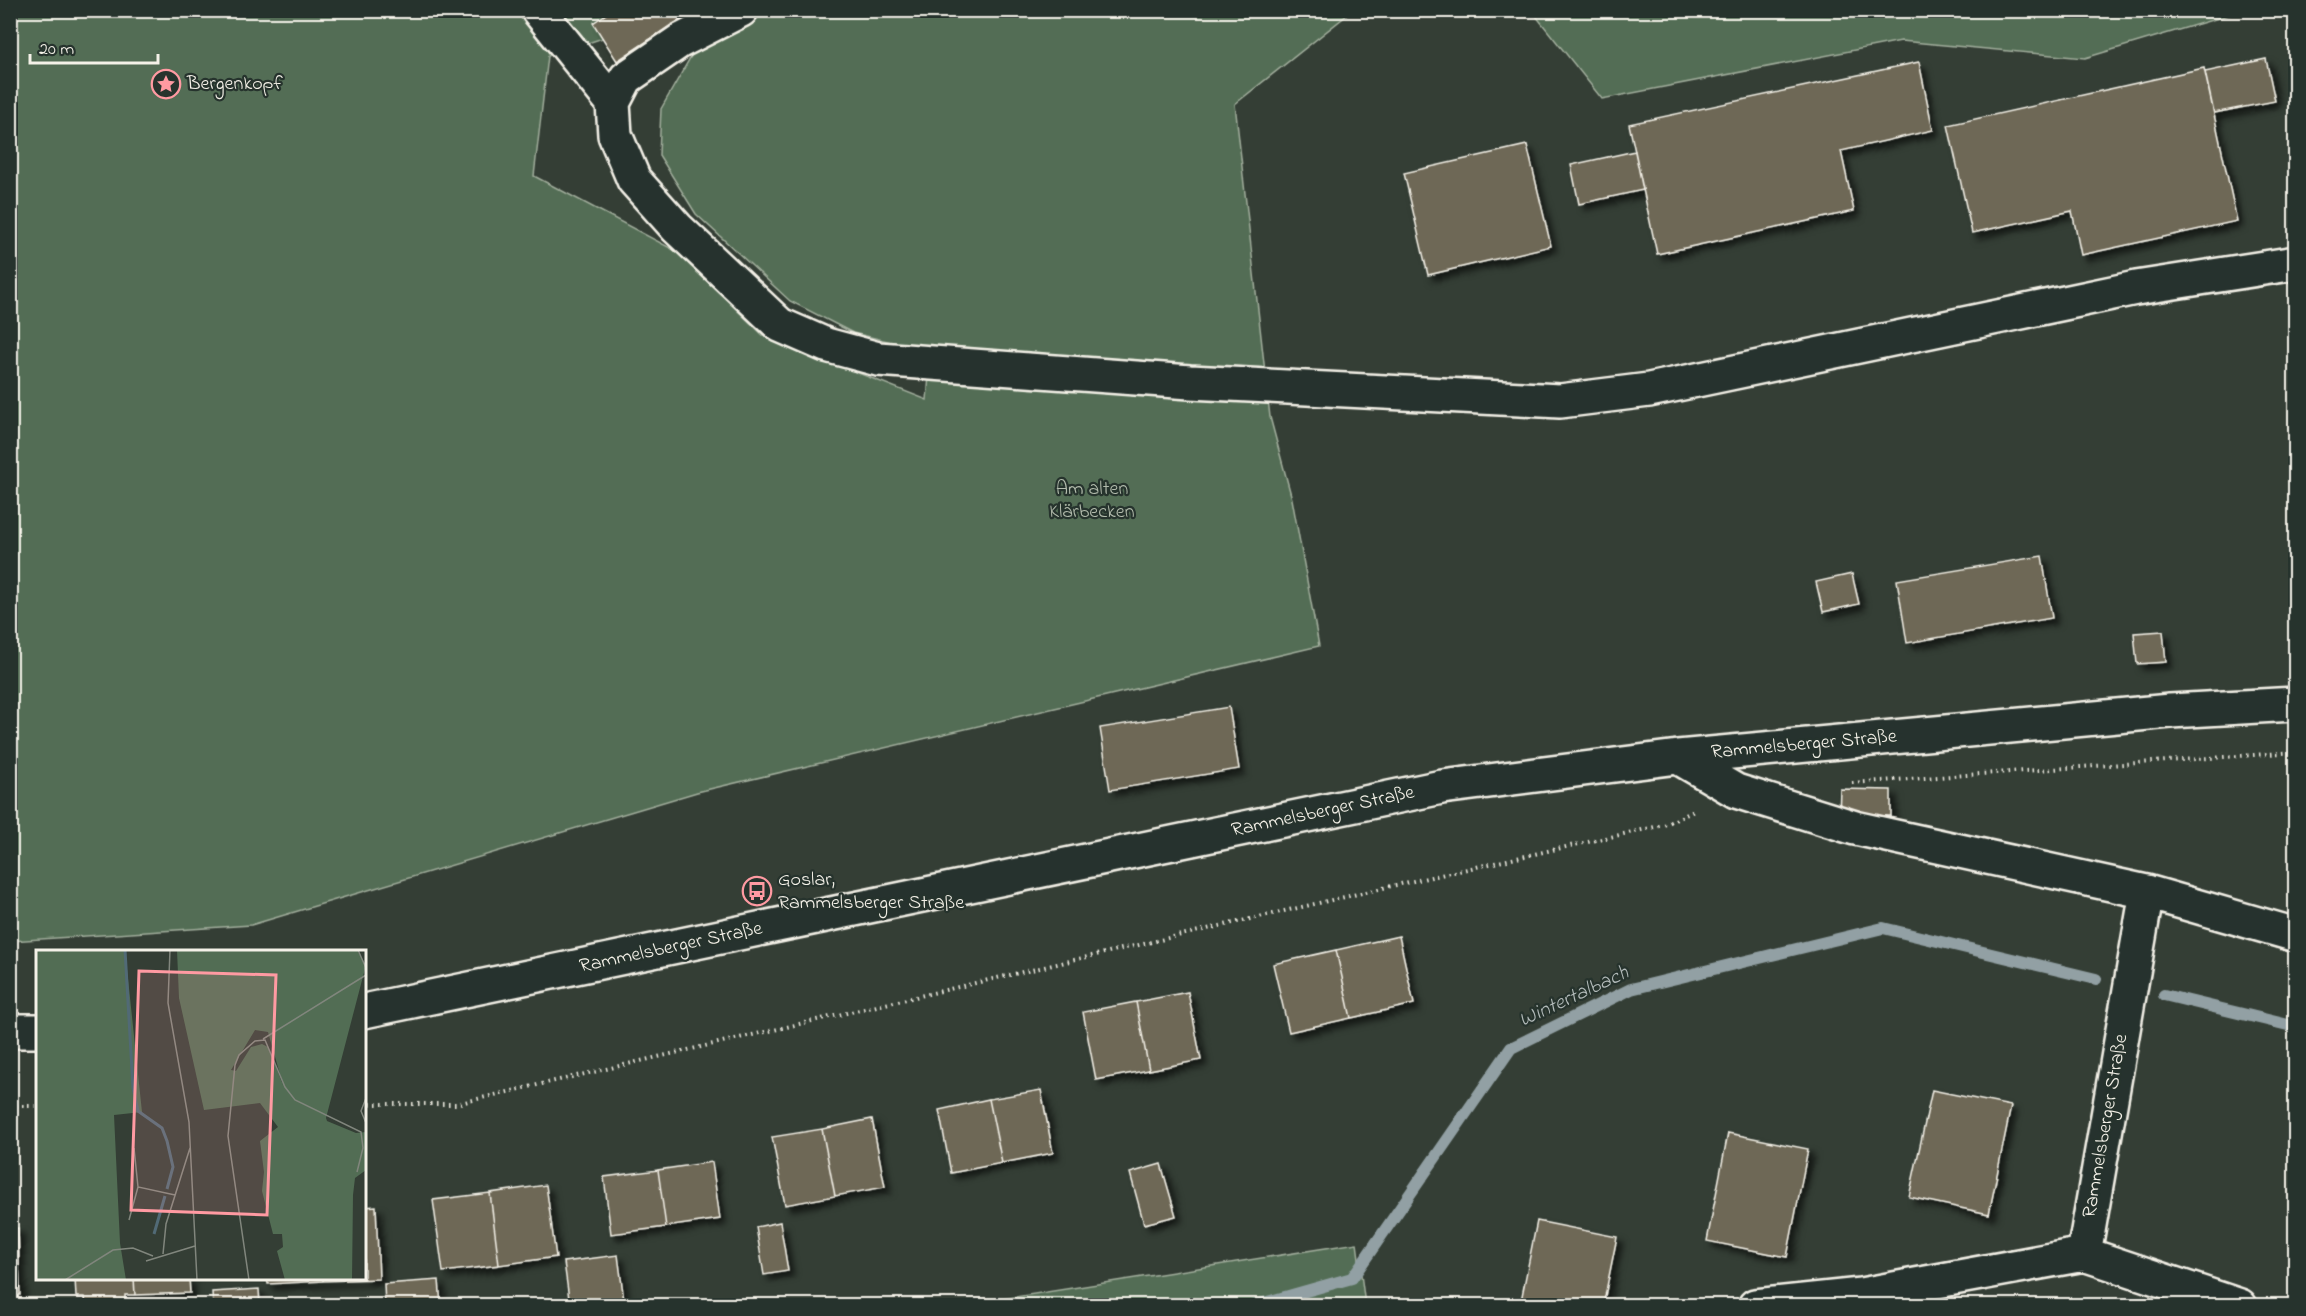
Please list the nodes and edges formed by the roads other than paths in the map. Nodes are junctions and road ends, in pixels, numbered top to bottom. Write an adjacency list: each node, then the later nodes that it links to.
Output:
1 (538, 10): 3 (street)
2 (741, 10): 3 (street)
3 (613, 103): 4 (street)
4 (2295, 263)
5 (2295, 704): 6 (street, Rammelsberger Straße)
6 (1678, 757): 7 (street); 9 (street, Rammelsberger Straße)
7 (2147, 892): 8 (street); 12 (street, Rammelsberger Straße)
8 (2295, 935)
9 (366, 1011)
10 (10, 1031): 11 (street)
11 (36, 1031)
12 (2084, 1254): 13 (street); 14 (street)
13 (1755, 1305)
14 (2240, 1305)

